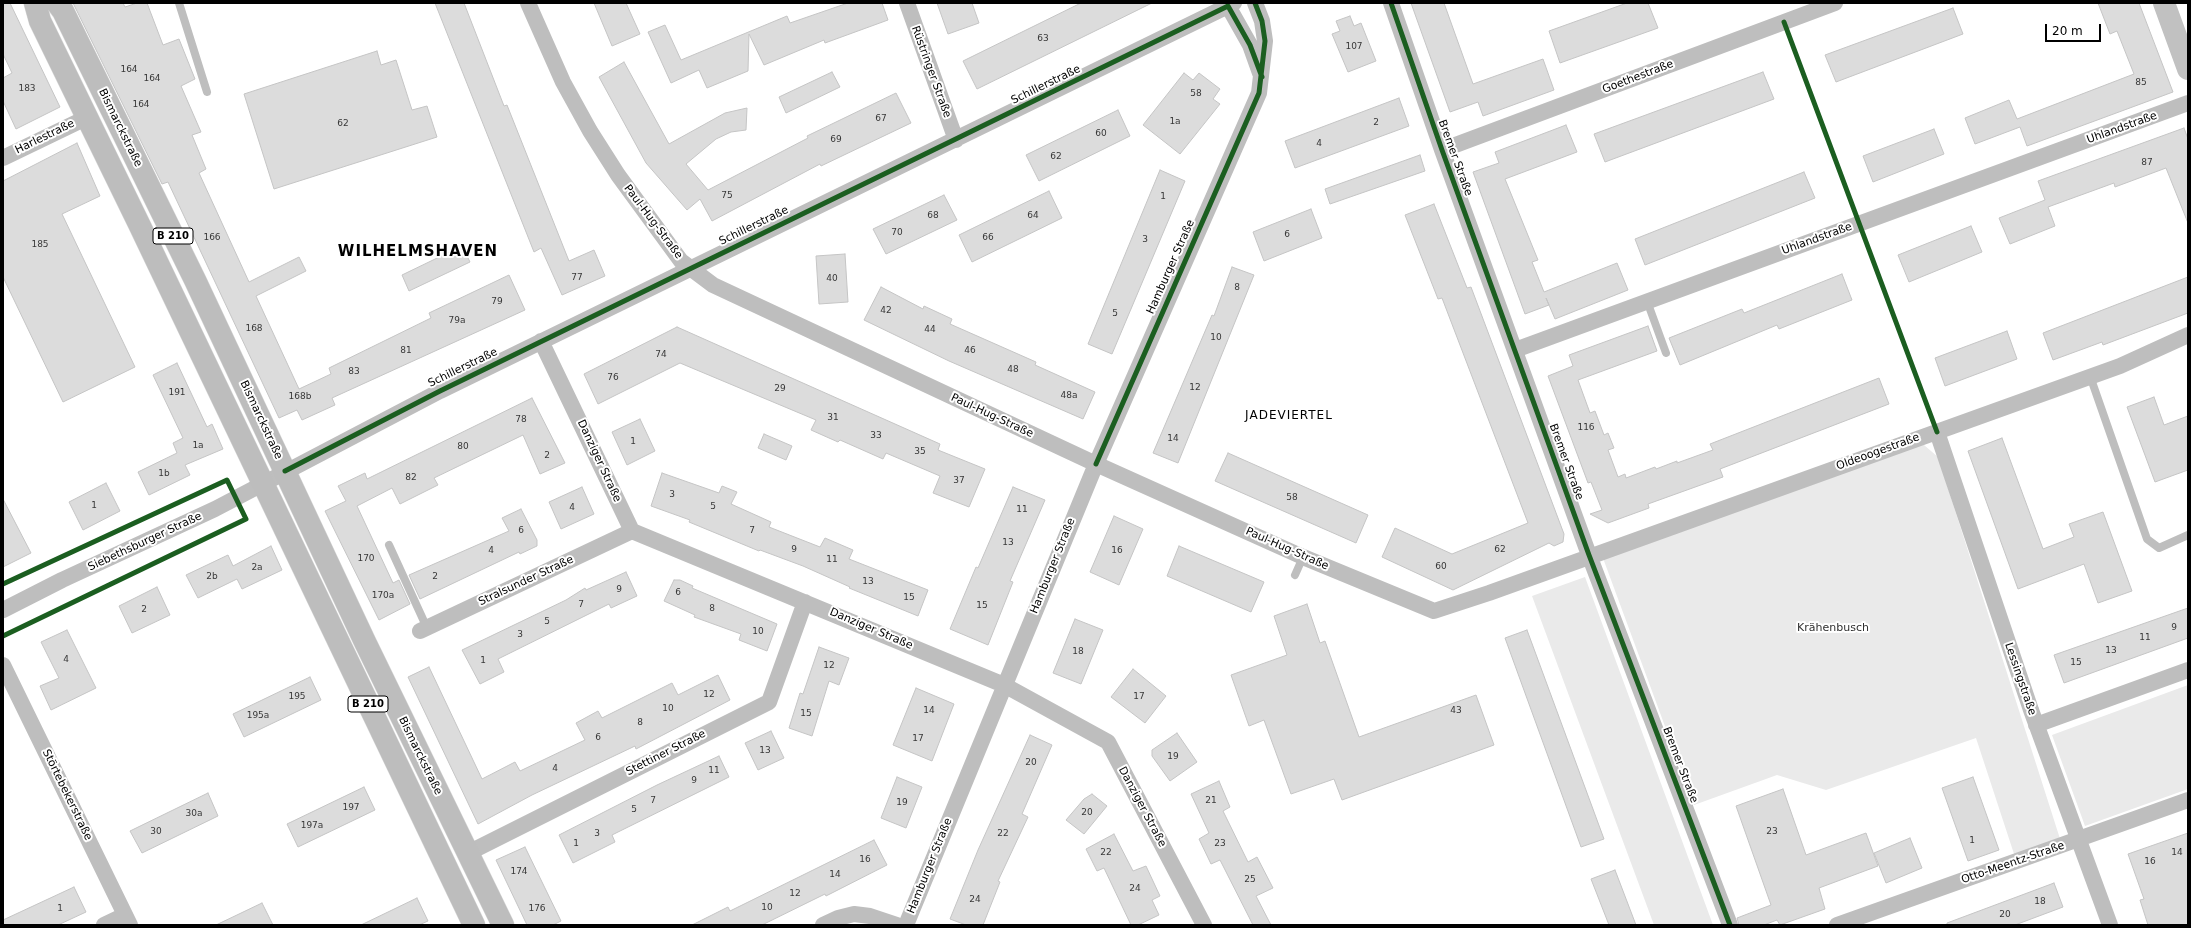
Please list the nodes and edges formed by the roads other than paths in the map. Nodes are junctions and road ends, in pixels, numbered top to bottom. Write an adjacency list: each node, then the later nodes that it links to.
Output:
1 (35, 3): 15 (main road, B 210)
2 (57, 3): 28 (main road, Bismarckstraße / B 210)
3 (179, 3): 13 (lane)
4 (528, 3): 19 (street, Paul-Hug-Straße)
5 (907, 3): 16 (street, Rüstringer Straße)
6 (1255, 3): 12 (street, Hamburger Straße)
7 (1391, 3): 17 (street, Bremer Straße)
8 (1835, 3): 17 (street, Goethestraße)
9 (2164, 3): 11 (main road)
10 (1231, 5): 12 (street); 16 (street, Schillerstraße)
11 (2188, 68)
12 (1262, 77): 27 (street, Hamburger Straße)
13 (207, 92)
14 (2188, 103): 20 (street, Uhlandstraße)
15 (88, 117): 18 (street, Harlestraße); 29 (main road, B 210)
16 (956, 140): 19 (street, Schillerstraße)
17 (1442, 150): 23 (street, Bremer Straße)
18 (3, 158)
19 (690, 268): 22 (street, Schillerstraße); 27 (street, Paul-Hug-Straße)
20 (1647, 301): 23 (street, Uhlandstraße); 24 (lane)
21 (2188, 335): 25 (street, Oldeoogestraße)
22 (541, 341): 28 (street, Schillerstraße); 30 (street, Danziger Straße)
23 (1515, 350): 33 (street, Bremer Straße)
24 (1666, 353)
25 (2090, 376): 26 (street, Oldeoogestraße); 31 (lane)
26 (1937, 432): 33 (street, Oldeoogestraße); 42 (street, Lessingstraße)
27 (1096, 464): 34 (street, Paul-Hug-Straße); 41 (street, Hamburger Straße)
28 (285, 472): 29 (street, Siebethsburger Straße); 45 (main road, Bismarckstraße / B 210)
29 (262, 484): 37 (street, Siebethsburger Straße); 48 (main road, B 210)
30 (632, 531): 36 (street, Danziger Straße); 38 (street, Stralsunder Straße)
31 (2188, 535)
32 (389, 545): 38 (lane)
33 (1589, 555): 34 (street, Paul-Hug-Straße); 54 (street, Bremer Straße)
34 (1303, 557): 35 (lane)
35 (1295, 575)
36 (805, 602): 41 (street, Danziger Straße); 45 (street, Stettiner Straße)
37 (3, 610)
38 (423, 630)
39 (3, 665): 46 (street, Störtebekerstraße)
40 (2188, 670): 42 (street)
41 (1004, 685): 52 (street, Hamburger Straße); 53 (street, Danziger Straße)
42 (2036, 725): 44 (street, Lessingstraße)
43 (2188, 800): 44 (street, Otto-Meentz-Straße)
44 (2078, 840): 55 (street, Otto-Meentz-Straße); 56 (street, Lessingstraße)
45 (468, 852): 49 (main road, Bismarckstraße / B 210)
46 (128, 920): 47 (street)
47 (104, 925)
48 (474, 925)
49 (503, 925)
50 (824, 925): 51 (street)
51 (897, 925)
52 (906, 925)
53 (1204, 925)
54 (1730, 925)
55 (1837, 925)
56 (2110, 925)

